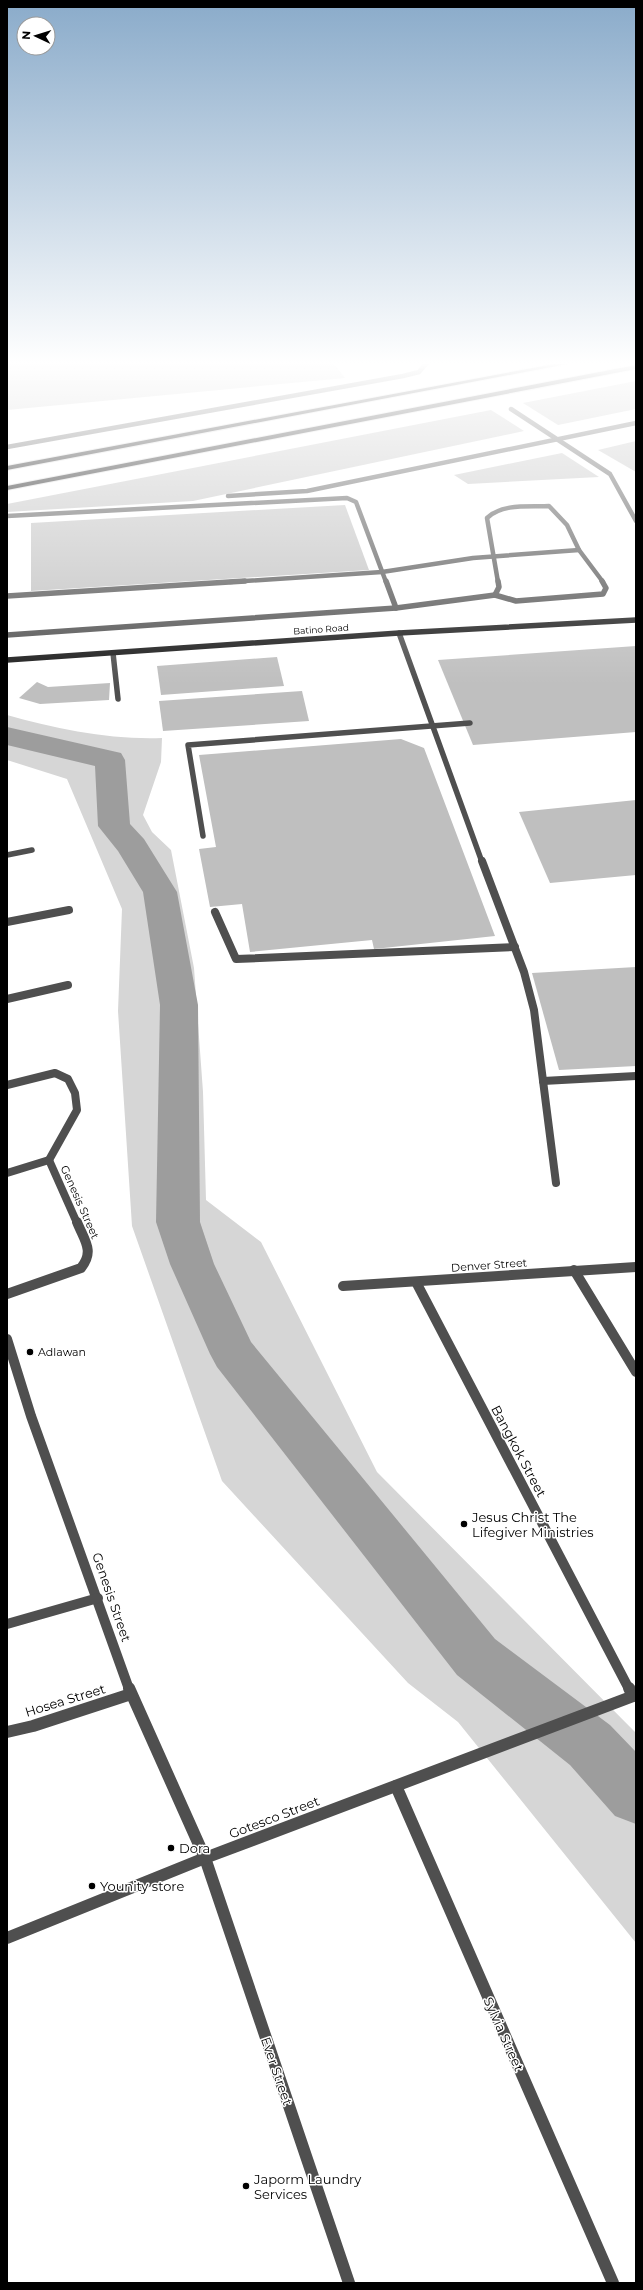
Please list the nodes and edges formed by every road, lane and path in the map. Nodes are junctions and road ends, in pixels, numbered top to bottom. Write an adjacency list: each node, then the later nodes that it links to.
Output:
1 (96, 471): 4 (highway)
2 (407, 471): 5 (street)
3 (605, 471): 7 (street)
4 (7, 488)
5 (228, 496)
6 (7, 516): 10 (street)
7 (636, 521)
8 (578, 550): 9 (street); 9 (street); 11 (street)
9 (495, 556): 10 (street); 11 (street)
10 (382, 572): 12 (street); 13 (street)
11 (495, 595): 13 (street)
12 (7, 596)
13 (396, 608): 16 (street)
14 (636, 620): 15 (main road, Batino Road)
15 (399, 633): 17 (main road, Batino Road); 21 (street)
16 (7, 635)
17 (113, 653): 18 (main road, Batino Road); 19 (street)
18 (7, 660)
19 (118, 699)
20 (470, 723): 21 (street)
21 (432, 726): 22 (street); 28 (street)
22 (203, 836)
23 (32, 850): 24 (street)
24 (7, 855)
25 (69, 910): 27 (street)
26 (215, 912): 28 (street)
27 (7, 922)
28 (515, 947): 32 (street)
29 (68, 985): 30 (street)
30 (7, 999)
31 (636, 1076): 32 (street)
32 (543, 1081): 36 (street)
33 (7, 1085): 34 (street)
34 (49, 1160): 35 (street); 41 (street, Genesis Street)
35 (7, 1173)
36 (556, 1183)
37 (636, 1267): 38 (street, Denver Street)
38 (574, 1270): 39 (street, Denver Street); 43 (street)
39 (416, 1282): 40 (street, Denver Street); 47 (street, Bangkok Street)
40 (343, 1286)
41 (7, 1294)
42 (7, 1339): 44 (street, Genesis Street)
43 (636, 1372)
44 (98, 1598): 45 (street); 46 (street, Genesis Street)
45 (7, 1624)
46 (131, 1694): 48 (street, Hosea Street); 50 (street, Genesis Street)
47 (635, 1695): 49 (street, Gotesco Street)
48 (7, 1732)
49 (396, 1786): 50 (street, Gotesco Street); 53 (street, Sylvia Street)
50 (205, 1858): 51 (street, Gotesco Street); 52 (street, Ever Street)
51 (7, 1938)
52 (349, 2283)
53 (613, 2283)

